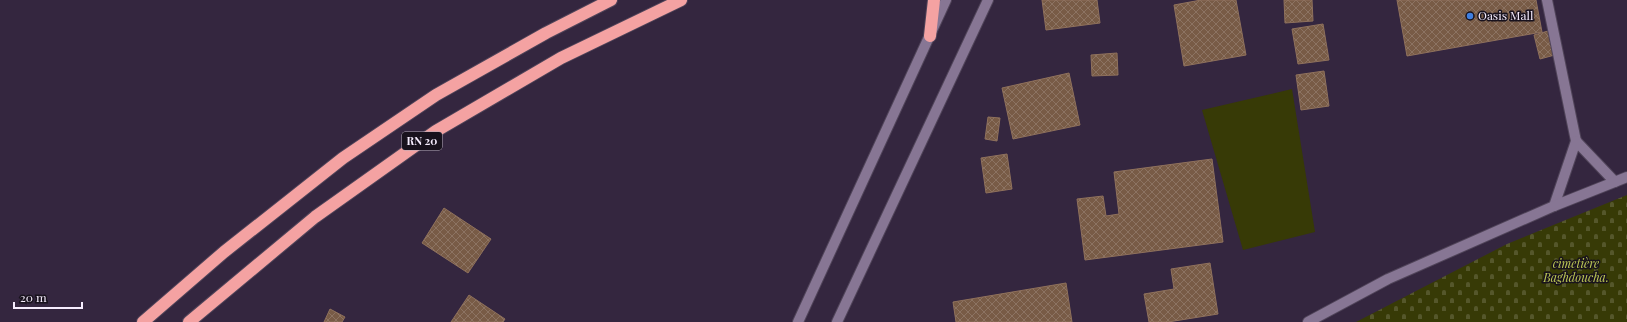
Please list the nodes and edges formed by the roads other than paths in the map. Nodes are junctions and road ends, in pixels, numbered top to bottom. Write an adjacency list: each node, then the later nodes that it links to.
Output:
1 (611, 0): 12 (highway, RN 20)
2 (681, 0): 13 (highway, RN 20)
3 (934, 0): 7 (highway)
4 (946, 0): 7 (street)
5 (988, 0): 15 (street)
6 (1547, 0): 8 (street)
7 (930, 36): 14 (street)
8 (1576, 141): 10 (street); 11 (street)
9 (1627, 177): 10 (street)
10 (1614, 182): 11 (street)
11 (1554, 206): 16 (street)
12 (143, 322)
13 (189, 322)
14 (798, 322)
15 (837, 322)
16 (1308, 322)

